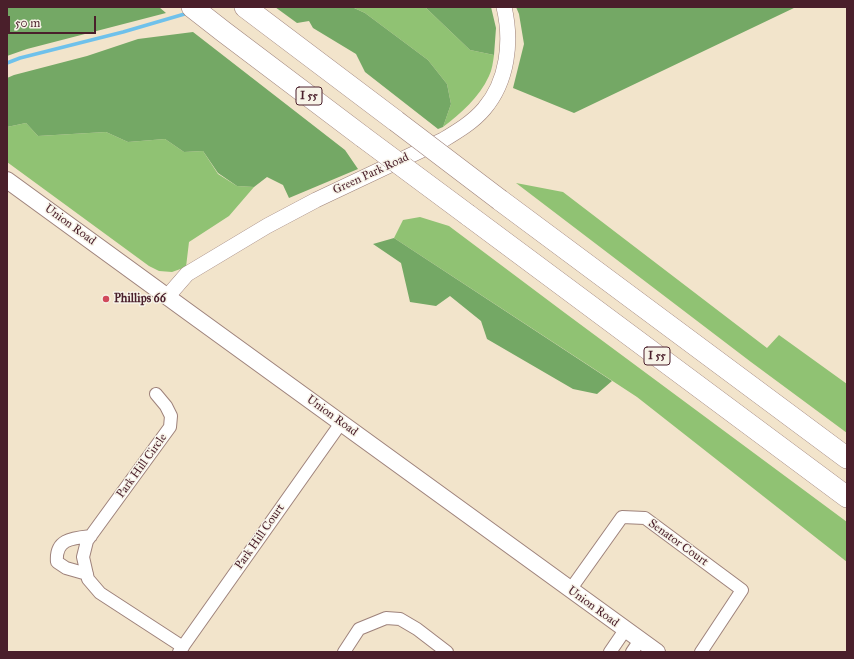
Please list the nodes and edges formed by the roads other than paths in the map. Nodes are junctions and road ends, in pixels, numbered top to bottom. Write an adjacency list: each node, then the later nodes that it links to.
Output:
1 (192, 7): 9 (highway, I 55, bridge)
2 (245, 7): 8 (highway, I 55, bridge)
3 (504, 7): 5 (street, Green Park Road)
4 (7, 180): 5 (main road, Union Road)
5 (167, 297): 7 (main road, Union Road)
6 (156, 394): 10 (street, Park Hill Circle)
7 (341, 423): 12 (main road, Union Road); 15 (street, Park Hill Court)
8 (847, 458)
9 (847, 497)
10 (91, 536): 11 (street, Park Hill Circle); 11 (street)
11 (87, 574): 15 (street, Park Hill Circle)
12 (570, 590): 13 (main road, Union Road); 20 (street, Senator Court)
13 (625, 630): 14 (main road, Union Road); 18 (street)
14 (636, 646): 19 (main road, Union Road)
15 (181, 649)
16 (344, 652): 17 (street)
17 (447, 652)
18 (610, 652)
19 (656, 652)
20 (701, 652)

